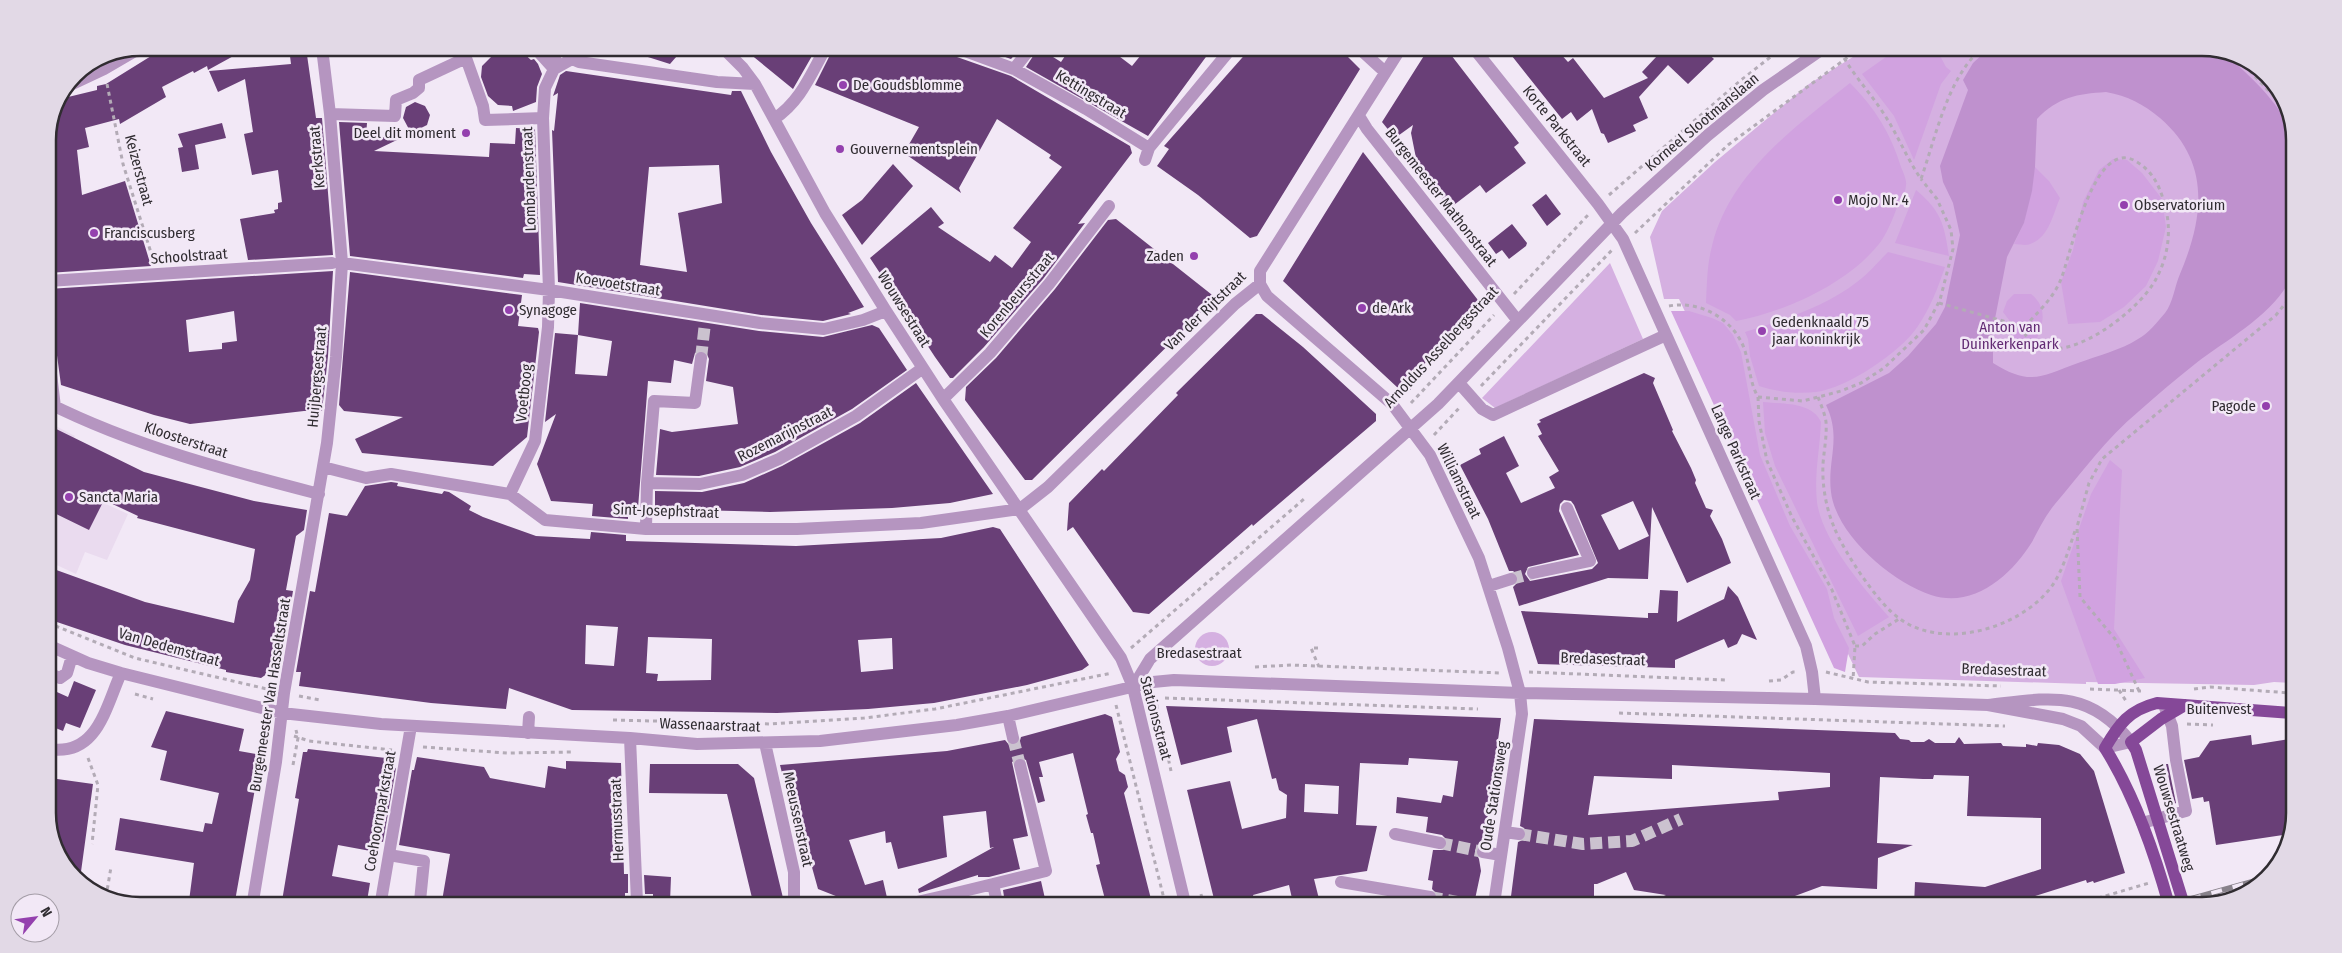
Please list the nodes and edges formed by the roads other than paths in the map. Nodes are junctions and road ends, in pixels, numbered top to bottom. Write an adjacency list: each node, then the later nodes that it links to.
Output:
1 (323, 56): 19 (street, Kerkstraat)
2 (542, 56): 14 (street)
3 (555, 56): 14 (street, Lombardenstraat)
4 (731, 56): 18 (street, Wouwsestraat)
5 (821, 56): 22 (street)
6 (977, 56): 15 (street, Kettingstraat)
7 (1024, 56): 15 (street)
8 (1225, 56): 15 (street, Kettingstraat)
9 (1368, 56): 16 (street)
10 (1395, 56): 16 (street, Van der Rijtstraat)
11 (1480, 56): 24 (street, Korte Parkstraat)
12 (1812, 56): 24 (street, Korneel Slootmanslaan)
13 (122, 59): 17 (street)
14 (554, 69): 18 (street); 21 (street, Lombardenstraat)
15 (1014, 69)
16 (1385, 72): 20 (street, Van der Rijtstraat)
17 (84, 78)
18 (755, 84): 22 (street, Wouwsestraat)
19 (330, 114): 21 (street); 25 (street, Kerkstraat)
20 (1359, 116): 27 (street, Van der Rijtstraat); 30 (street, Burgemeester Mathonstraat)
21 (543, 118): 28 (street, Lombardenstraat)
22 (774, 119): 29 (street, Wouwsestraat)
23 (1109, 206): 35 (street, Korenbeursstraat)
24 (1613, 223): 30 (street); 31 (street, Lange Parkstraat)
25 (337, 263): 26 (street, Schoolstraat); 28 (street, Koevoetstraat); 38 (street, Huijbergsestraat)
26 (56, 280)
27 (1260, 284): 37 (street, Williamstraat); 42 (street, Van der Rijtstraat)
28 (549, 290): 29 (street, Koevoetstraat); 41 (street, Voetboog)
29 (886, 312): 33 (street, Wouwsestraat)
30 (1518, 321): 34 (street)
31 (1666, 336): 34 (street); 54 (street, Lange Parkstraat)
32 (701, 358): 39 (street)
33 (923, 368): 35 (street, Wouwsestraat); 39 (street, Rozemarijnstraat)
34 (1458, 382): 37 (street)
35 (943, 399): 42 (street, Wouwsestraat)
36 (56, 407): 40 (street, Kloosterstraat)
37 (1411, 428): 47 (street, Williamstraat); 52 (street)
38 (323, 467): 40 (street, Huijbergsestraat); 41 (street, Sint-Josephstraat)
39 (647, 483): 44 (street)
40 (319, 494): 56 (street, Burgemeester Van Hasseltstraat)
41 (510, 494): 44 (street, Sint-Josephstraat)
42 (1020, 508): 44 (street, Sint-Josephstraat); 52 (street, Stationsstraat)
43 (1567, 508): 45 (street)
44 (646, 529)
45 (1533, 574)
46 (1511, 579): 47 (street)
47 (1489, 586): 53 (street, Williamstraat)
48 (56, 649): 49 (street)
49 (72, 656): 50 (street); 51 (street)
50 (121, 673): 56 (street); 69 (street)
51 (56, 676)
52 (1135, 692): 53 (street, Bredasestraat); 59 (street, Wassenaarstraat); 89 (street, Stationsstraat)
53 (1520, 693): 54 (street, Bredasestraat); 73 (street, Oude Stationsweg)
54 (1815, 699): 55 (street, Bredasestraat)
55 (1988, 705): 61 (street, Bredasestraat); 68 (street, Bredasestraat)
56 (282, 712): 62 (street, Wassenaarstraat); 82 (street, Burgemeester Van Hasseltstraat)
57 (2286, 713): 58 (main road, Buitenvest)
58 (2168, 715): 61 (main road, Buitenvest); 66 (main road, Buitenvest); 71 (street)
59 (1008, 716): 65 (street); 67 (street, Wassenaarstraat)
60 (529, 717): 63 (street)
61 (2118, 725): 66 (street, Bredasestraat); 68 (main road, Buitenvest)
62 (411, 726): 63 (street, Wassenaarstraat); 78 (street, Coehoornparkstraat)
63 (528, 733): 64 (street, Wassenaarstraat)
64 (630, 738): 67 (street, Wassenaarstraat); 85 (street, Hermusstraat)
65 (1013, 738)
66 (2131, 742): 68 (street, Buitenvest); 71 (main road, Wouwsestraatweg)
67 (765, 743): 86 (street, Meeussenstraat)
68 (2105, 748): 72 (main road, Wouwsestraatweg)
69 (56, 749)
70 (1020, 765): 81 (street)
71 (2157, 819): 72 (street); 93 (main road, Wouwsestraatweg)
72 (2142, 823): 92 (main road, Wouwsestraatweg)
73 (1505, 832): 75 (street); 79 (street, Oude Stationsweg)
74 (1395, 834): 76 (street)
75 (1519, 834)
76 (1440, 843)
77 (1483, 852): 79 (street)
78 (389, 854): 83 (street, Coehoornparkstraat); 84 (street)
79 (1501, 855): 91 (street, Oude Stationsweg)
80 (1341, 882): 90 (street)
81 (993, 884): 87 (street); 88 (street)
82 (253, 897)
83 (382, 897)
84 (420, 897)
85 (637, 897)
86 (794, 897)
87 (956, 897)
88 (996, 897)
89 (1184, 897)
90 (1430, 897)
91 (1495, 897)
92 (2166, 897)
93 (2181, 897)

